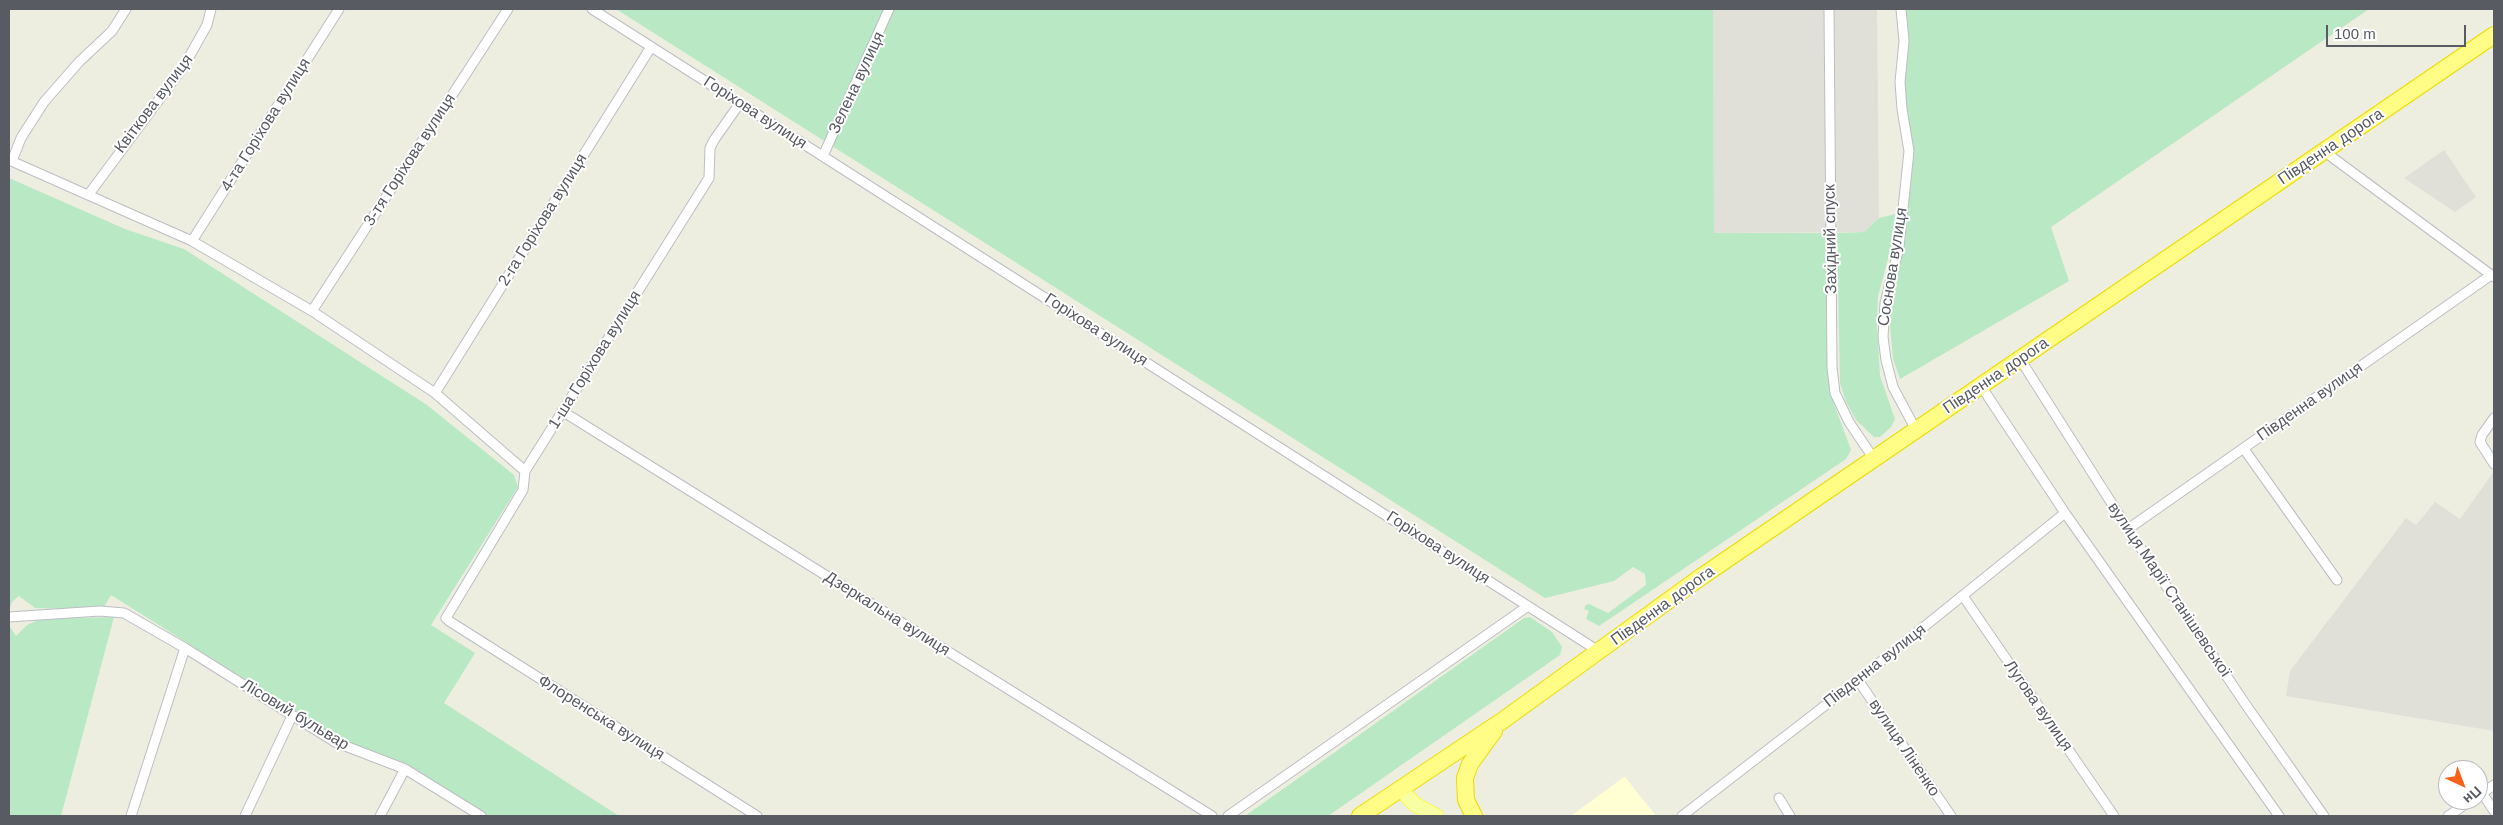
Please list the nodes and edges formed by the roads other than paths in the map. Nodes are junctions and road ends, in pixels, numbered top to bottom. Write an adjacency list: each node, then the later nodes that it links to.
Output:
1 (126, 9): 14 (street)
2 (211, 9): 15 (street, Квіткова вулиця)
3 (339, 9): 16 (street, 4-та Горіхова вулиця)
4 (508, 9): 18 (street, 3-тя Горіхова вулиця)
5 (592, 9): 10 (street, Горіхова вулиця)
6 (890, 9): 13 (street, Зелена вулиця)
7 (1829, 9): 26 (street, Західний спуск)
8 (1901, 9): 24 (street, Соснова вулиця)
9 (2494, 35): 12 (highway, Південна дорога)
10 (651, 46): 11 (street, Горіхова вулиця); 21 (street, 2-га Горіхова вулиця)
11 (740, 103): 13 (street, Горіхова вулиця); 22 (street, 1-ша Горіхова вулиця)
12 (2325, 152): 17 (street); 19 (highway, Південна дорога)
13 (823, 156): 33 (street, Горіхова вулиця)
14 (10, 160): 15 (street)
15 (89, 194): 16 (street)
16 (192, 240): 18 (street)
17 (2493, 276): 25 (street, Південна вулиця)
18 (312, 312): 21 (street)
19 (2020, 360): 20 (highway, Південна дорога); 30 (street, вулиця Марії Станішевської)
20 (1981, 386): 24 (highway, Південна дорога); 29 (street)
21 (435, 393): 28 (street)
22 (562, 411): 28 (street, 1-ша Горіхова вулиця); 49 (street, Дзеркальна вулиця)
23 (2494, 418): 27 (street)
24 (1916, 430): 26 (highway, Південна дорога)
25 (2244, 449): 30 (street, Південна вулиця); 31 (street)
26 (1874, 459): 37 (highway, Південна дорога)
27 (2494, 464)
28 (525, 472): 35 (street, 1-ша Горіхова вулиця)
29 (2065, 513): 32 (street, Південна вулиця); 58 (street)
30 (2128, 529): 59 (street, вулиця Марії Станішевської)
31 (2338, 580)
32 (1962, 596): 38 (street, Південна вулиця); 57 (street, Лугова вулиця)
33 (1528, 606): 37 (street, Горіхова вулиця); 50 (street)
34 (9, 616): 36 (street, Лісовий бульвар)
35 (446, 618): 48 (street, Флоренська вулиця)
36 (185, 648): 39 (street, Лісовий бульвар); 44 (street)
37 (1600, 652): 40 (highway, Південна дорога)
38 (1858, 680): 54 (street, Південна вулиця); 56 (street, вулиця Ліненко)
39 (292, 716): 41 (street, Лісовий бульвар); 45 (street)
40 (1502, 721): 42 (highway, Південна дорога); 53 (highway)
41 (405, 769): 46 (street); 47 (street, Лісовий бульвар)
42 (1400, 789): 51 (highway, Південна дорога); 52 (main road)
43 (1778, 798): 55 (street)
44 (131, 816)
45 (245, 816)
46 (380, 816)
47 (481, 816)
48 (757, 816)
49 (1212, 816)
50 (1228, 816)
51 (1360, 816)
52 (1436, 816)
53 (1474, 816)
54 (1682, 816)
55 (1790, 816)
56 (1951, 816)
57 (2114, 816)
58 (2278, 816)
59 (2324, 816)

